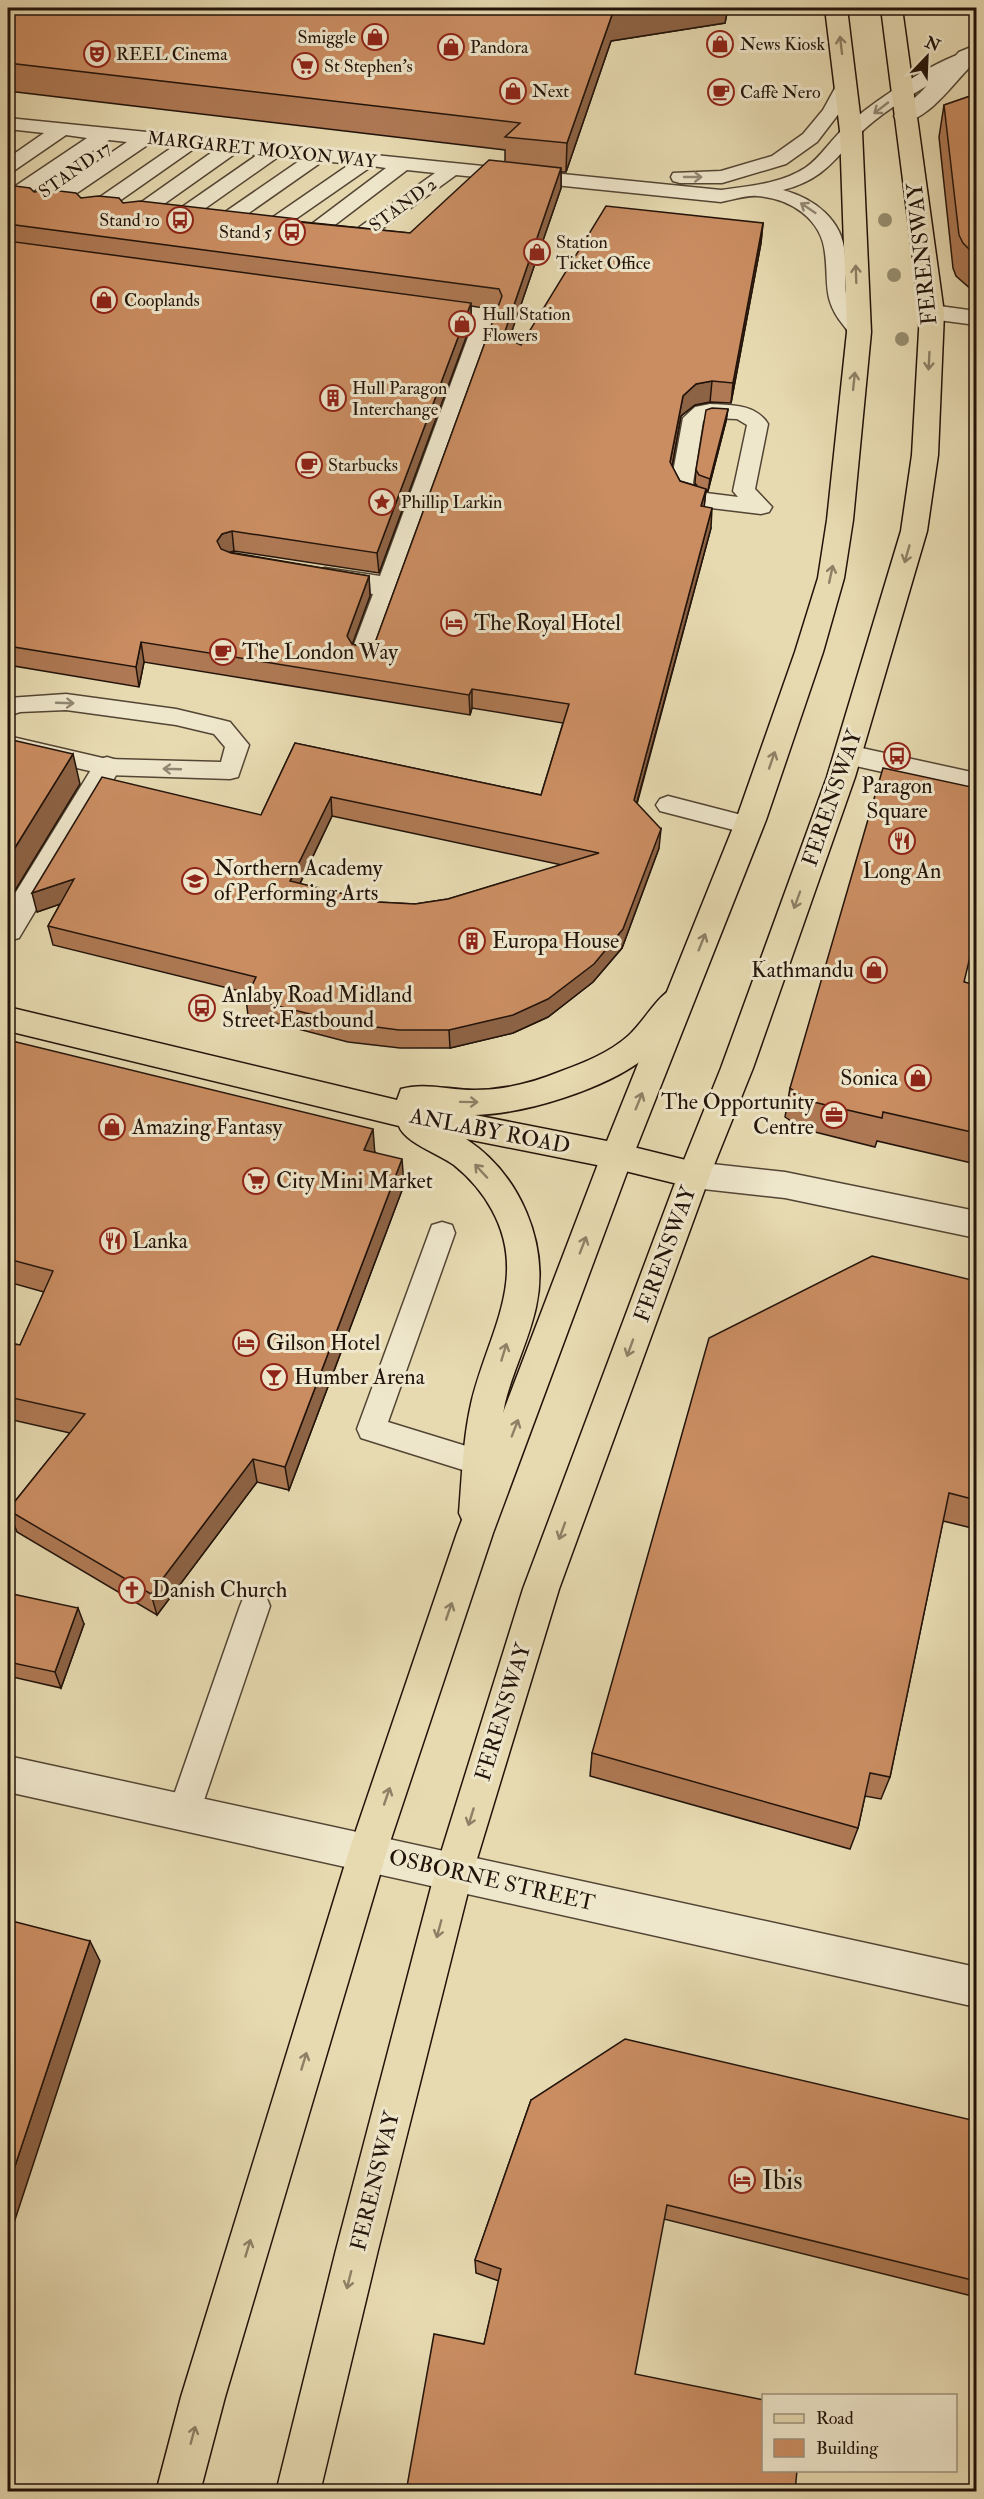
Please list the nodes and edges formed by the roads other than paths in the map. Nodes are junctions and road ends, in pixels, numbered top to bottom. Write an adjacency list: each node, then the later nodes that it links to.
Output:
1 (836, 8): 4 (main road, one-way to 1)
2 (891, 8): 5 (main road, FERENSWAY)
3 (972, 54): 5 (lane, MARGARET MOXON WAY); 5 (street)
4 (846, 83): 9 (main road); 23 (lane, MARGARET MOXON WAY, one-way to 4)
5 (904, 103): 9 (lane, MARGARET MOXON WAY, one-way to 9); 42 (main road, FERENSWAY)
6 (8, 111): 8 (lane, MARGARET MOXON WAY)
7 (20, 128): 8 (lane, MARGARET MOXON WAY); 16 (lane)
8 (79, 128): 10 (lane, MARGARET MOXON WAY); 23 (lane, MARGARET MOXON WAY); 24 (lane); 26 (lane)
9 (851, 131): 27 (lane, MARGARET MOXON WAY); 44 (main road, one-way to 9)
10 (105, 134): 11 (lane, MARGARET MOXON WAY); 28 (lane)
11 (125, 136): 12 (lane, MARGARET MOXON WAY); 29 (lane, STAND 17)
12 (145, 138): 13 (lane, MARGARET MOXON WAY); 30 (lane)
13 (168, 140): 14 (lane, MARGARET MOXON WAY); 31 (lane)
14 (200, 144): 15 (lane, MARGARET MOXON WAY); 15 (lane); 32 (lane)
15 (232, 147): 17 (lane, MARGARET MOXON WAY)
16 (8, 149)
17 (253, 149): 18 (lane, MARGARET MOXON WAY); 33 (lane)
18 (274, 151): 19 (lane, MARGARET MOXON WAY); 34 (lane)
19 (297, 154): 20 (lane, MARGARET MOXON WAY); 35 (lane)
20 (319, 156): 21 (lane, MARGARET MOXON WAY); 36 (lane)
21 (343, 158): 22 (lane, MARGARET MOXON WAY); 22 (lane)
22 (394, 163): 23 (lane, MARGARET MOXON WAY); 37 (lane); 38 (lane)
23 (447, 164): 25 (lane, MARGARET MOXON WAY); 39 (lane, STAND 2)
24 (8, 166)
25 (471, 171): 27 (lane, MARGARET MOXON WAY); 40 (lane)
26 (8, 182)
27 (752, 190): 44 (lane, one-way to 27)
28 (8, 199)
29 (26, 204)
30 (45, 206)
31 (69, 208)
32 (91, 212)
33 (155, 219)
34 (176, 220)
35 (200, 224)
36 (219, 225)
37 (298, 235)
38 (330, 236)
39 (354, 240)
40 (375, 243)
41 (406, 305): 47 (street)
42 (932, 313): 43 (street); 51 (main road, FERENSWAY, one-way to 51)
43 (976, 318)
44 (859, 332): 55 (main road, one-way to 44)
45 (761, 507): 45 (lane)
46 (300, 573): 47 (street)
47 (389, 587): 48 (street)
48 (364, 655)
49 (8, 708): 52 (lane, one-way to 52)
50 (8, 744): 52 (lane)
51 (848, 755): 53 (street); 62 (main road, FERENSWAY, one-way to 62)
52 (107, 767): 56 (street)
53 (976, 783)
54 (668, 806): 55 (lane)
55 (749, 825): 57 (main road, one-way to 55)
56 (8, 930)
57 (681, 996): 59 (main road, one-way to 57); 61 (main road, one-way to 57)
58 (8, 1019): 59 (main road, ANLABY ROAD)
59 (285, 1086): 60 (main road, ANLABY ROAD)
60 (377, 1109): 61 (main road, ANLABY ROAD); 65 (main road, one-way to 60)
61 (617, 1156): 62 (main road, ANLABY ROAD); 66 (main road, one-way to 61)
62 (694, 1175): 63 (street, ANLABY ROAD); 71 (main road, FERENSWAY, one-way to 71)
63 (976, 1225)
64 (442, 1233): 65 (lane)
65 (482, 1462): 66 (main road)
66 (475, 1533): 70 (main road, one-way to 66)
67 (255, 1606): 69 (lane)
68 (8, 1774): 69 (street, OSBORNE STREET)
69 (184, 1812): 70 (street, OSBORNE STREET)
70 (368, 1851): 71 (street, OSBORNE STREET); 73 (main road, one-way to 70)
71 (454, 1872): 72 (street, OSBORNE STREET); 74 (main road, FERENSWAY, one-way to 74)
72 (976, 1987)
73 (178, 2492)
74 (298, 2492)

